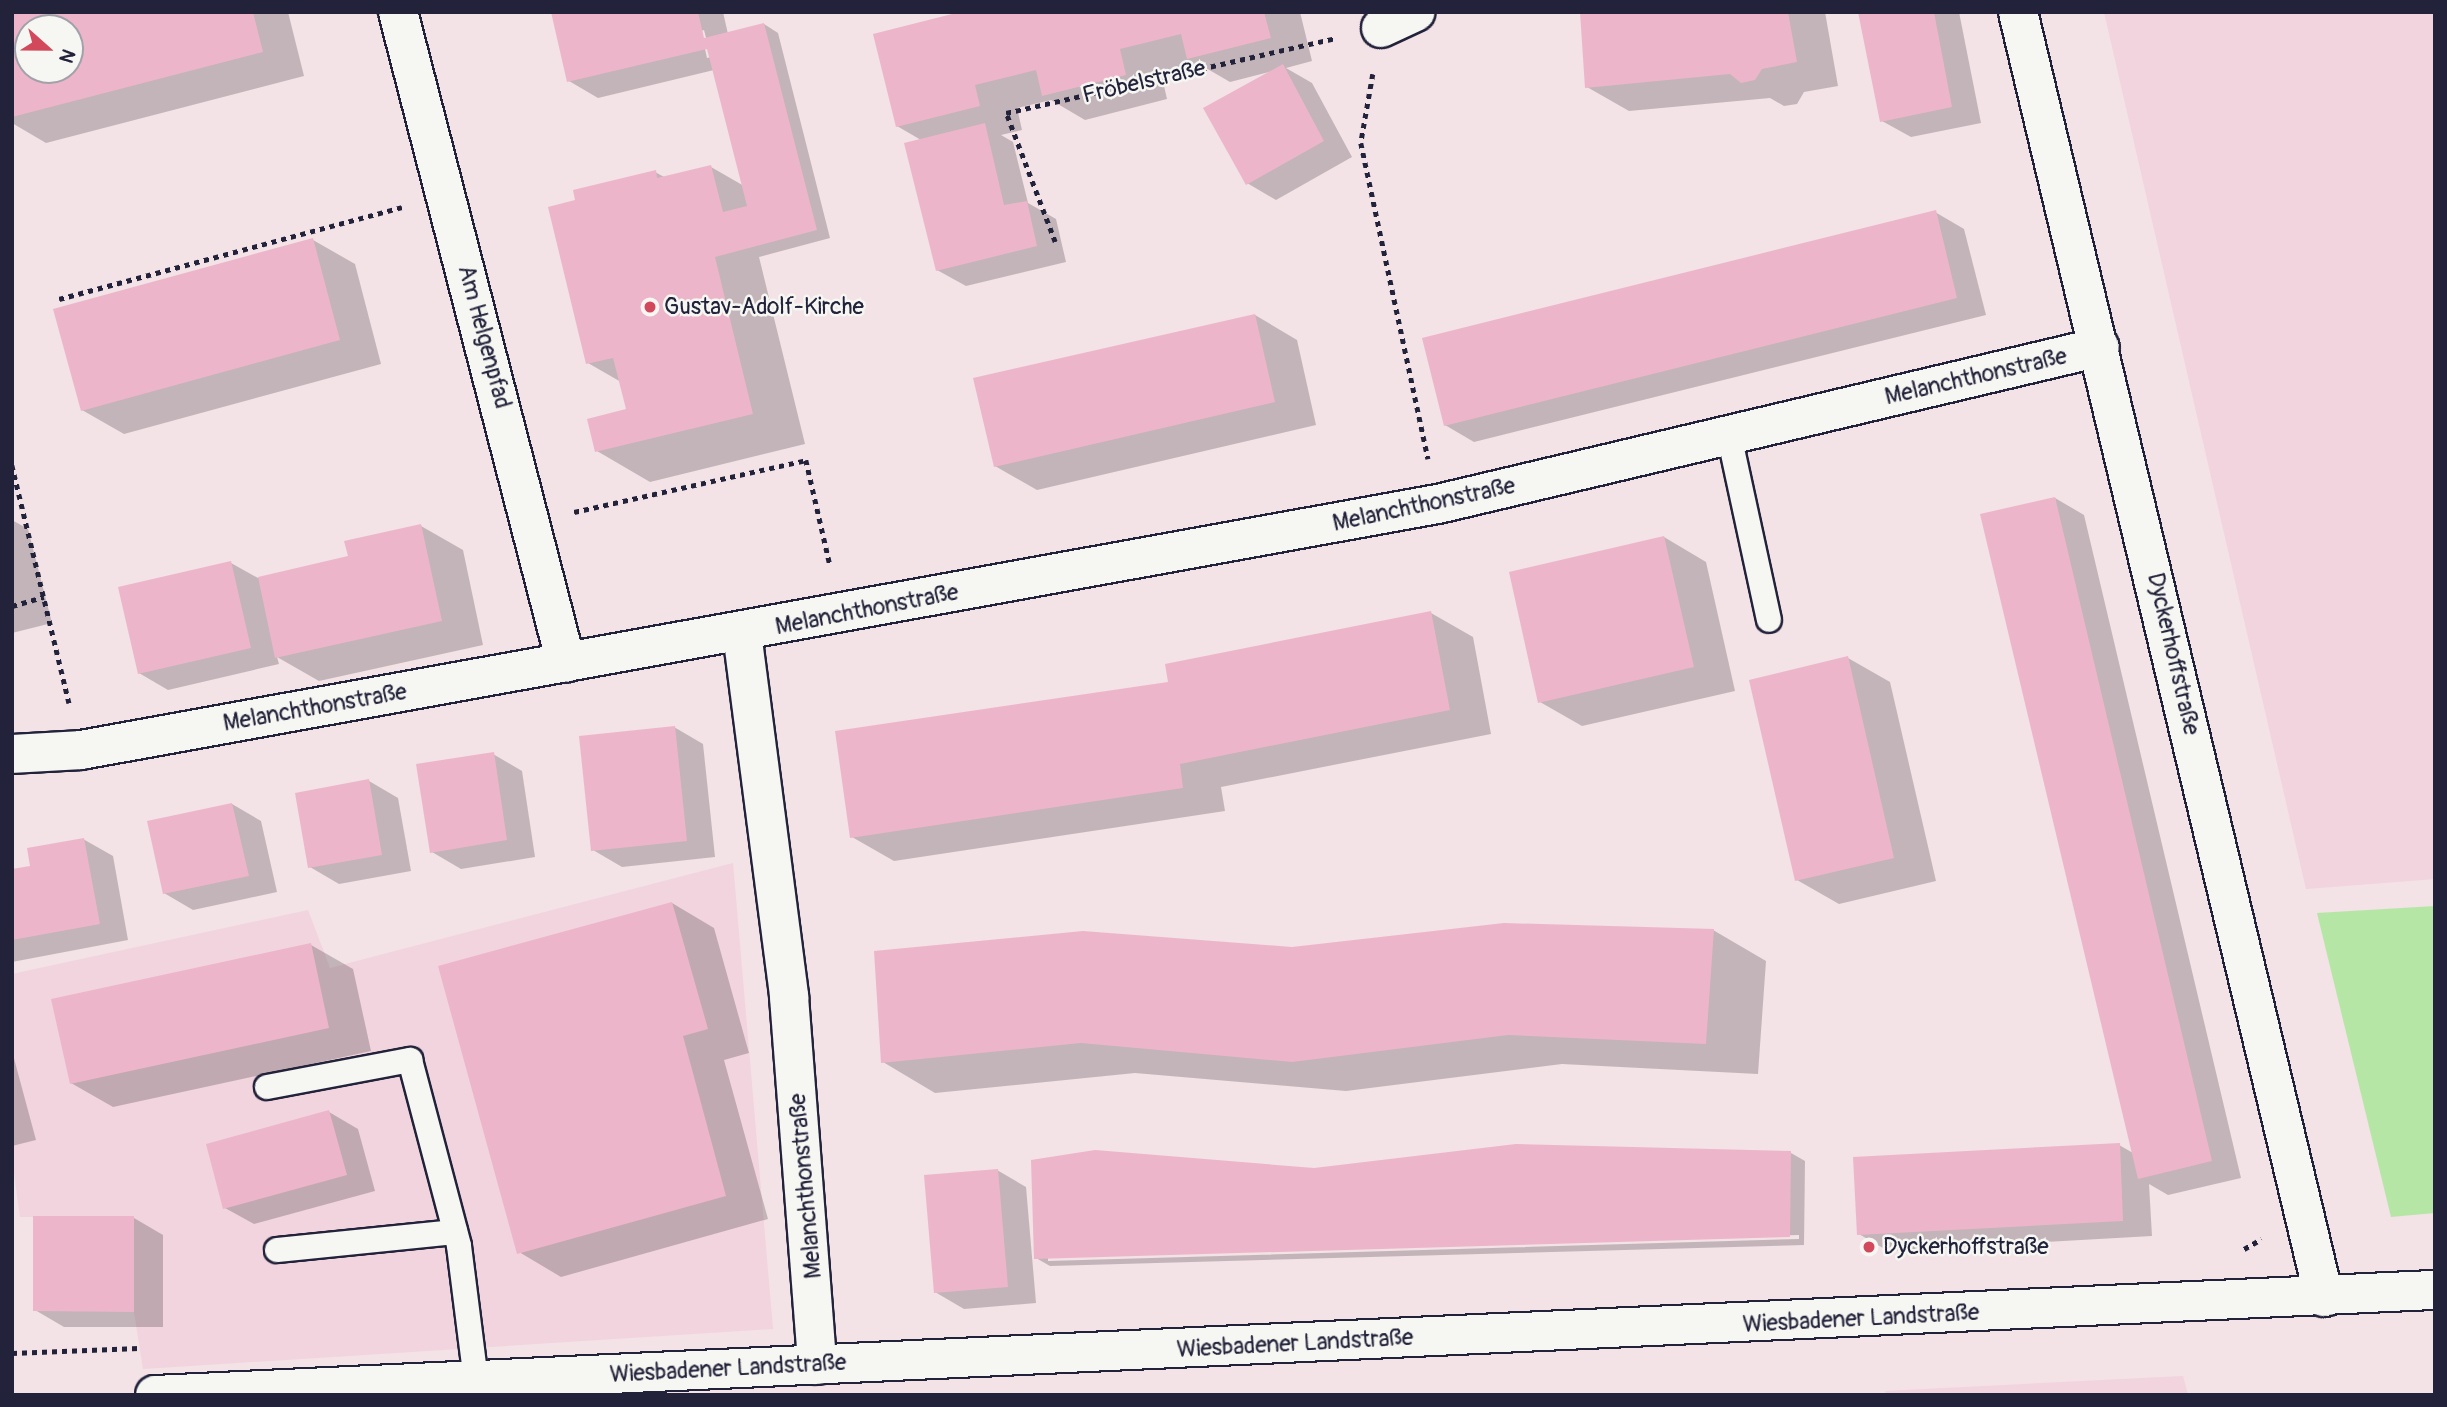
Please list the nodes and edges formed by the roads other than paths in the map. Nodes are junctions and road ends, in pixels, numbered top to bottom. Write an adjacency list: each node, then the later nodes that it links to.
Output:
1 (398, 12): 9 (street, Am Helgenpfad)
2 (1415, 12): 4 (street)
3 (2018, 12): 5 (street, Dyckerhoffstraße)
4 (1381, 28)
5 (2100, 347): 6 (street, Melanchthonstraße); 15 (street, Dyckerhoffstraße)
6 (1729, 435): 7 (lane); 8 (street, Melanchthonstraße)
7 (1769, 620)
8 (742, 633): 9 (street, Melanchthonstraße); 16 (street, Melanchthonstraße)
9 (566, 663): 10 (street, Melanchthonstraße)
10 (12, 754)
11 (267, 1087): 12 (lane)
12 (455, 1232): 13 (lane); 17 (lane)
13 (276, 1250)
14 (2435, 1290): 15 (street, Wiesbadener Landstraße)
15 (2323, 1297): 16 (street, Wiesbadener Landstraße)
16 (817, 1365): 18 (street, Wiesbadener Landstraße)
17 (476, 1380): 18 (street, Wiesbadener Landstraße); 19 (street, Wiesbadener Landstraße)
18 (549, 1386)
19 (155, 1395)

